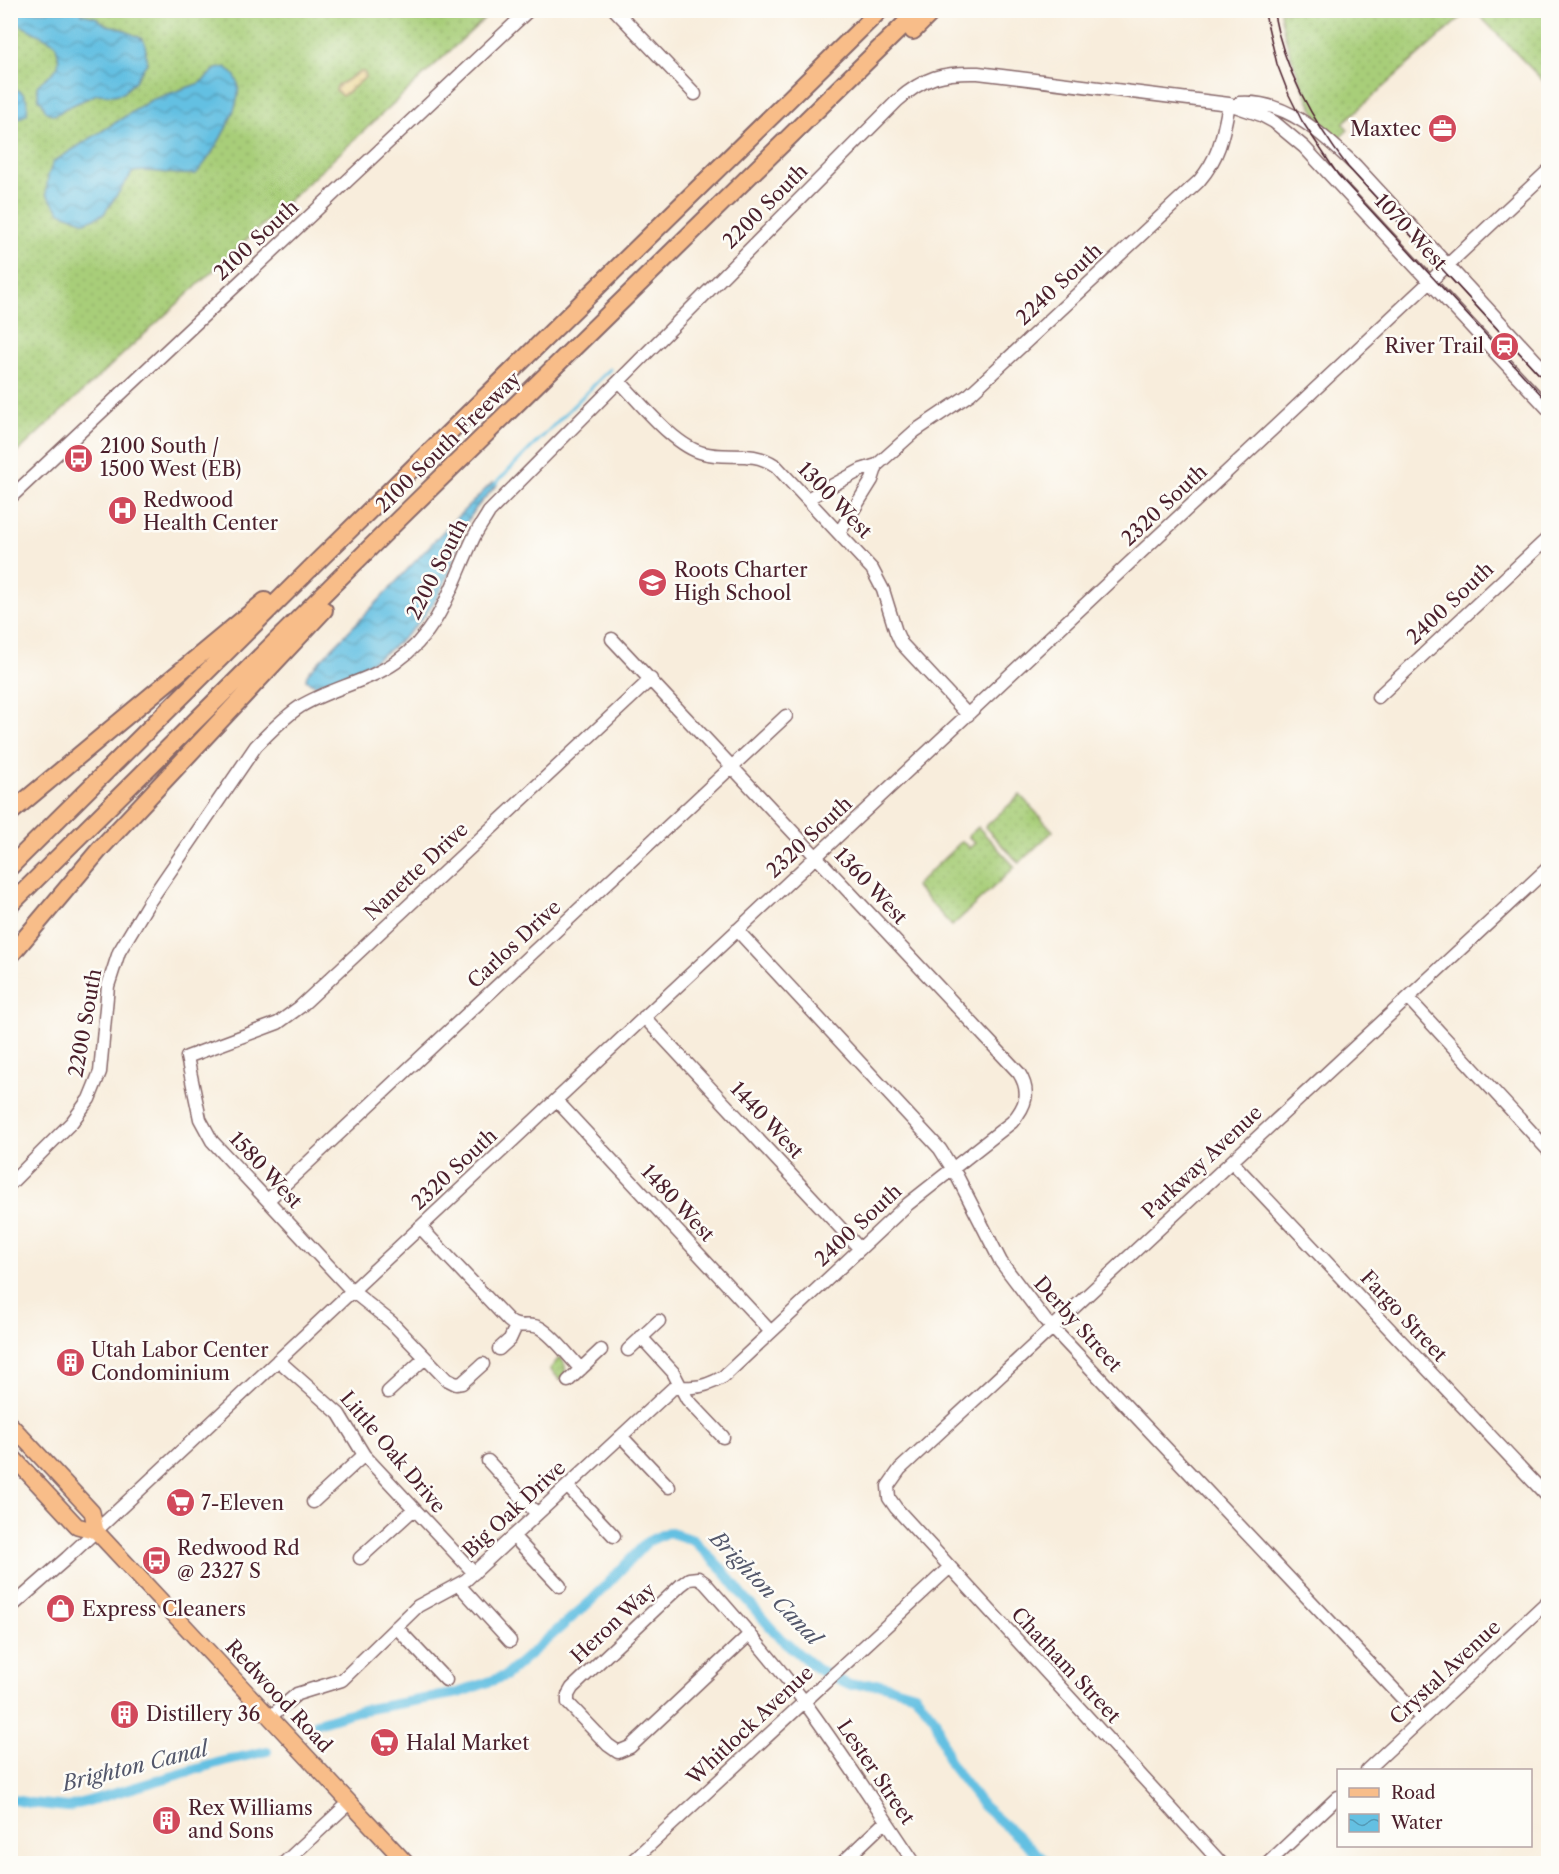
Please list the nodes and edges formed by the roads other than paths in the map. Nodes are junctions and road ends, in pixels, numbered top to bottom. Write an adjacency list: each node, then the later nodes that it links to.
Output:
1 (529, 10): 18 (street, 2100 South)
2 (615, 10): 8 (street)
3 (880, 10): 22 (highway, 2100 South Freeway)
4 (919, 10): 6 (highway, 2100 South Freeway)
5 (934, 10): 6 (highway)
6 (874, 53): 17 (highway, 2100 South Freeway)
7 (948, 73): 9 (street, 1070 West); 14 (street, 2200 South)
8 (694, 94)
9 (1229, 104): 11 (street, 1070 West); 12 (street, 1070 West); 16 (street, 2240 South)
10 (1548, 171): 11 (street, 2320 South)
11 (1448, 266): 12 (street, 2320 South); 13 (street, 1070 West)
12 (1430, 282): 15 (street, 1070 West); 26 (street, 2320 South)
13 (1548, 374)
14 (619, 381): 19 (street, 1300 West); 46 (street, 2200 South)
15 (1548, 409)
16 (877, 465): 19 (street, 2240 South); 20 (street, 2240 South)
17 (442, 477): 35 (highway, 2100 South Freeway); 37 (highway)
18 (10, 498)
19 (807, 499): 20 (street, 1300 West)
20 (839, 533): 26 (street, 1300 West)
21 (1548, 538): 25 (street, 2400 South)
22 (320, 559): 28 (highway); 33 (highway, 2100 South Freeway)
23 (612, 639): 24 (street, 1360 West)
24 (651, 679): 29 (street, 1360 West); 40 (street, Nanette Drive)
25 (1378, 697)
26 (968, 715): 32 (street, 2320 South)
27 (786, 716): 29 (street, Carlos Drive)
28 (97, 741): 30 (highway); 31 (highway)
29 (732, 766): 32 (street, 1360 West); 47 (street, Carlos Drive)
30 (10, 799)
31 (10, 813)
32 (817, 856): 36 (street, 2320 South); 41 (street, 1360 West)
33 (10, 867)
34 (1548, 867): 38 (street, Parkway Avenue)
35 (10, 905)
36 (737, 930): 39 (street, 2320 South); 45 (street, Derby Street)
37 (10, 956)
38 (1408, 998): 43 (street); 44 (street, Parkway Avenue)
39 (644, 1017): 42 (street, 2320 South); 49 (street, 1440 West)
40 (187, 1057): 47 (street, 1580 West)
41 (1025, 1083): 45 (street, 2400 South)
42 (556, 1100): 48 (street, 2320 South); 54 (street, 1480 West)
43 (1548, 1150)
44 (1232, 1161): 53 (street, Parkway Avenue); 75 (street, Fargo Street)
45 (953, 1168): 49 (street, 2400 South); 53 (street, Derby Street)
46 (10, 1184)
47 (268, 1200): 50 (street, 1580 West)
48 (420, 1227): 50 (street, 2320 South); 52 (street)
49 (860, 1249): 54 (street, 2400 South)
50 (352, 1291): 59 (street, 1580 West); 60 (street, 2320 South)
51 (659, 1321): 55 (street)
52 (516, 1326): 56 (street); 62 (street)
53 (1053, 1328): 74 (street, Parkway Avenue); 96 (street, Derby Street)
54 (771, 1332): 64 (street, 2400 South)
55 (641, 1337): 58 (street); 64 (street)
56 (499, 1349)
57 (601, 1350): 62 (street)
58 (628, 1350)
59 (425, 1358): 61 (street, 1580 West); 65 (street)
60 (278, 1360): 70 (street, Little Oak Drive); 79 (street, 2320 South)
61 (483, 1364)
62 (581, 1369): 63 (street)
63 (568, 1381)
64 (681, 1386): 67 (street, Big Oak Drive); 68 (street)
65 (388, 1392)
66 (10, 1424): 79 (main road, Redwood Road)
67 (621, 1436): 72 (street, Big Oak Drive); 73 (street)
68 (723, 1437)
69 (10, 1454): 79 (main road, Redwood Road)
70 (364, 1455): 76 (street); 77 (street, Little Oak Drive)
71 (488, 1461): 78 (street)
72 (567, 1486): 78 (street, Big Oak Drive); 81 (street)
73 (669, 1487)
74 (887, 1490): 83 (street, Chatham Street)
75 (1548, 1497)
76 (313, 1502)
77 (414, 1509): 82 (street); 84 (street, Little Oak Drive)
78 (537, 1514): 80 (street, Big Oak Drive)
79 (96, 1531): 89 (street, 2320 South); 95 (main road, Redwood Road)
80 (513, 1536): 84 (street, Big Oak Drive); 87 (street)
81 (614, 1536)
82 (360, 1558)
83 (950, 1567): 94 (street, Whitlock Avenue); 106 (street, Chatham Street)
84 (474, 1573): 86 (street, Big Oak Drive)
85 (694, 1577): 91 (street, Lester Street); 91 (street, Heron Way)
86 (459, 1585): 90 (street, Big Oak Drive); 92 (street)
87 (560, 1586)
88 (1548, 1601): 96 (street, Crystal Avenue)
89 (10, 1608)
90 (396, 1627): 93 (street); 95 (street, Big Oak Drive)
91 (750, 1634): 94 (street, Lester Street)
92 (510, 1641)
93 (446, 1680)
94 (804, 1702): 100 (street, Lester Street); 103 (street, Whitlock Avenue)
95 (270, 1718): 99 (main road, Redwood Road)
96 (1422, 1719): 97 (street, Crystal Avenue)
97 (1368, 1769)
98 (1337, 1798): 107 (street)
99 (350, 1802): 101 (street); 102 (main road, Redwood Road)
100 (886, 1821): 104 (street); 105 (street, Lester Street)
101 (283, 1863)
102 (407, 1863)
103 (629, 1863)
104 (841, 1863)
105 (915, 1863)
106 (1222, 1863)
107 (1267, 1863)

